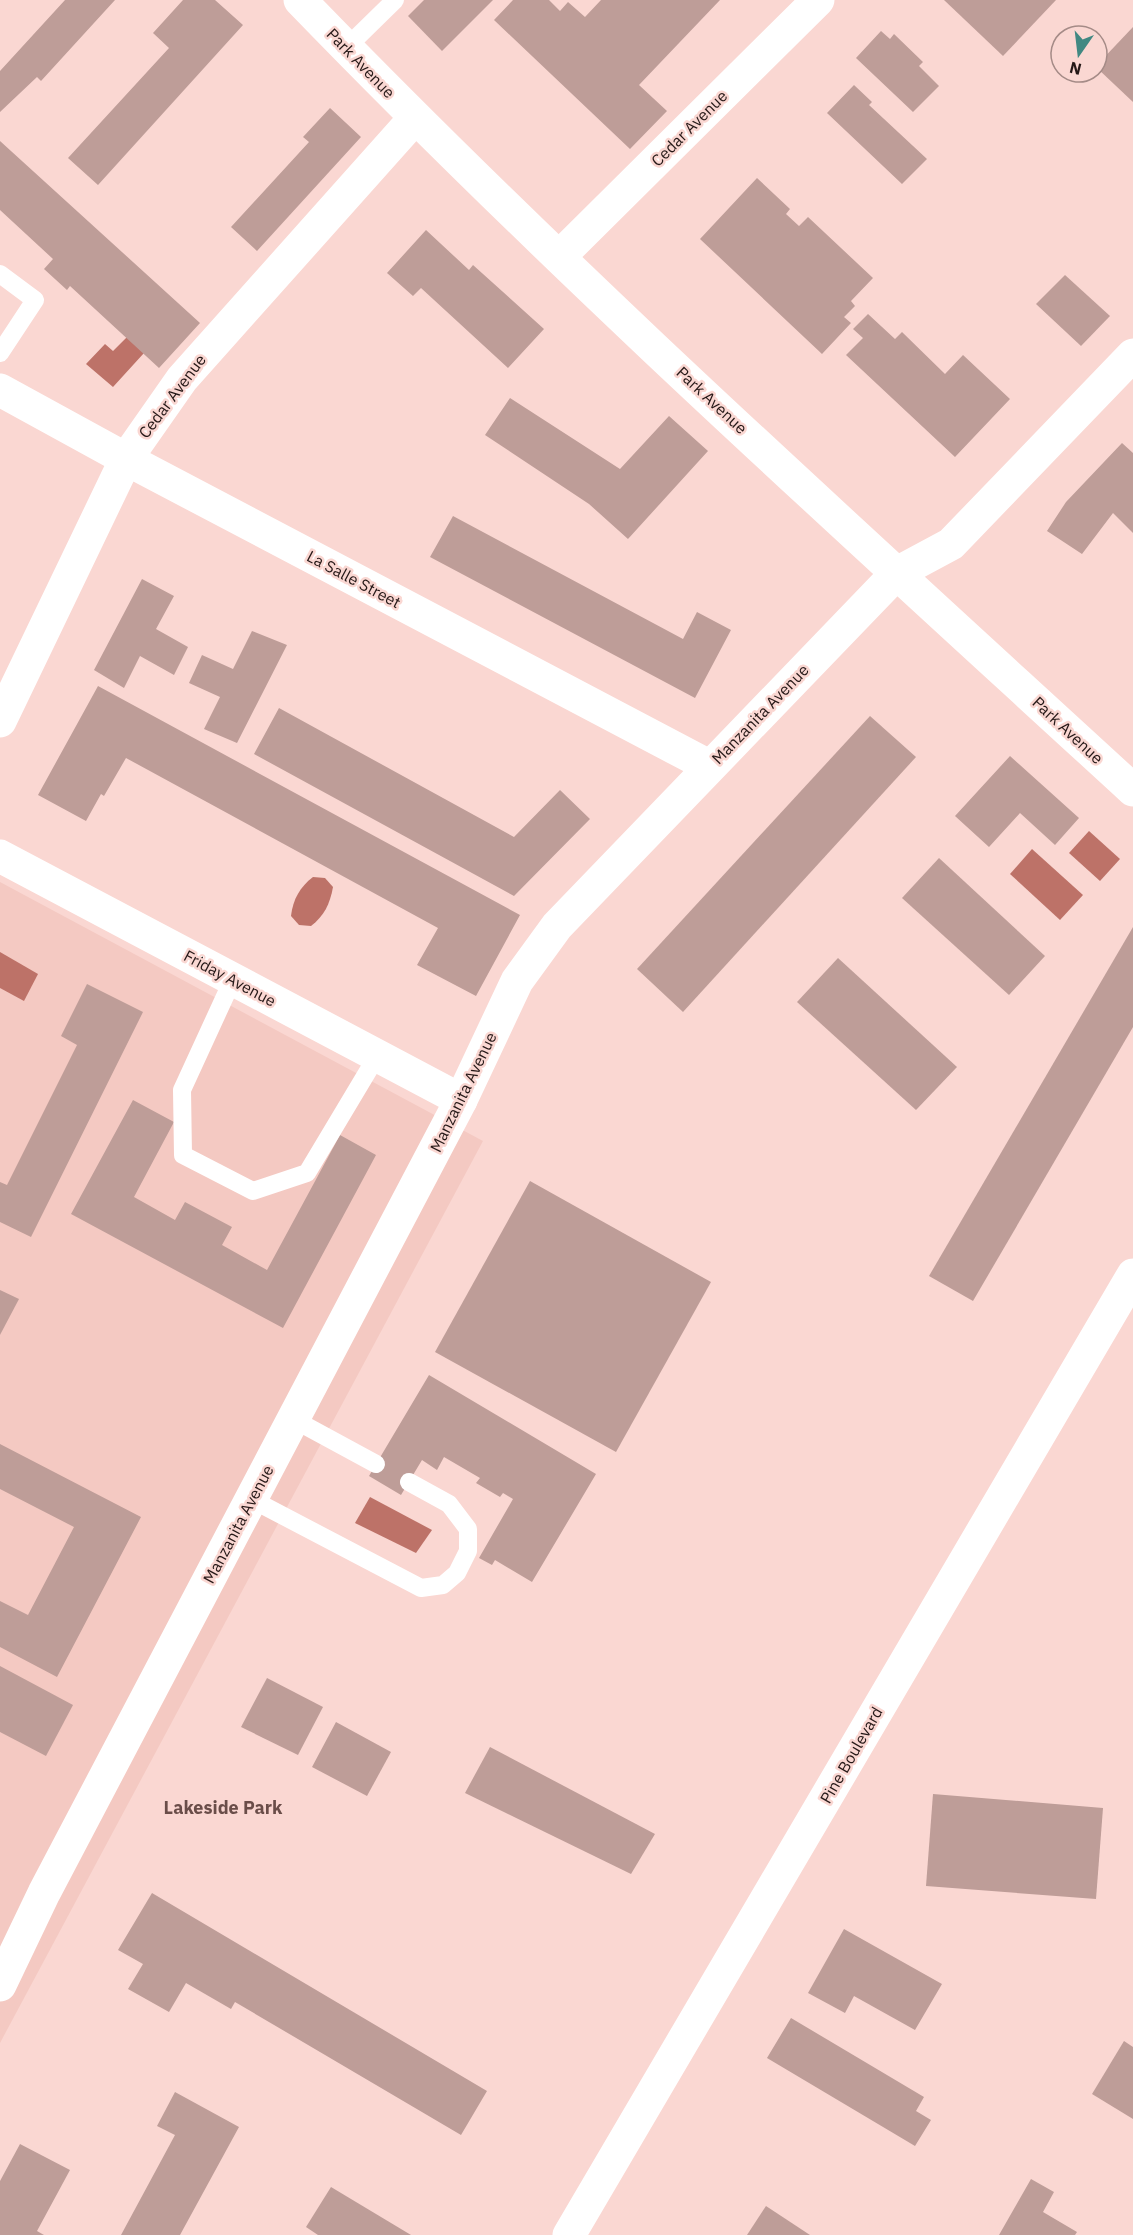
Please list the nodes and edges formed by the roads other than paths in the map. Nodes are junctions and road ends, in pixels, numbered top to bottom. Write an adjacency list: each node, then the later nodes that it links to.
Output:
1 (300, 0): 4 (street, Park Avenue)
2 (394, 0): 4 (lane)
3 (818, 0): 6 (street, Cedar Avenue)
4 (346, 48): 5 (street, Park Avenue)
5 (414, 119): 6 (street, Park Avenue); 11 (street, Cedar Avenue)
6 (559, 257): 12 (street, Park Avenue)
7 (0, 274): 8 (lane)
8 (0, 353)
9 (1133, 355): 12 (street, Manzanita Avenue)
10 (0, 390): 11 (street, La Salle Street)
11 (126, 459): 13 (street, Cedar Avenue); 14 (street, La Salle Street)
12 (897, 573): 14 (street, Manzanita Avenue); 15 (street, Park Avenue)
13 (0, 721)
14 (709, 766): 19 (street, Manzanita Avenue)
15 (1133, 790)
16 (0, 856): 17 (street, Friday Avenue)
17 (232, 979): 18 (street, Friday Avenue); 18 (lane)
18 (377, 1056): 19 (street, Friday Avenue)
19 (461, 1100): 21 (street, Manzanita Avenue)
20 (1133, 1275): 26 (street, Pine Boulevard)
21 (293, 1419): 22 (lane); 24 (street, Manzanita Avenue)
22 (376, 1464)
23 (409, 1482): 24 (lane)
24 (251, 1499): 25 (street, Manzanita Avenue)
25 (0, 1985)
26 (569, 2235)

